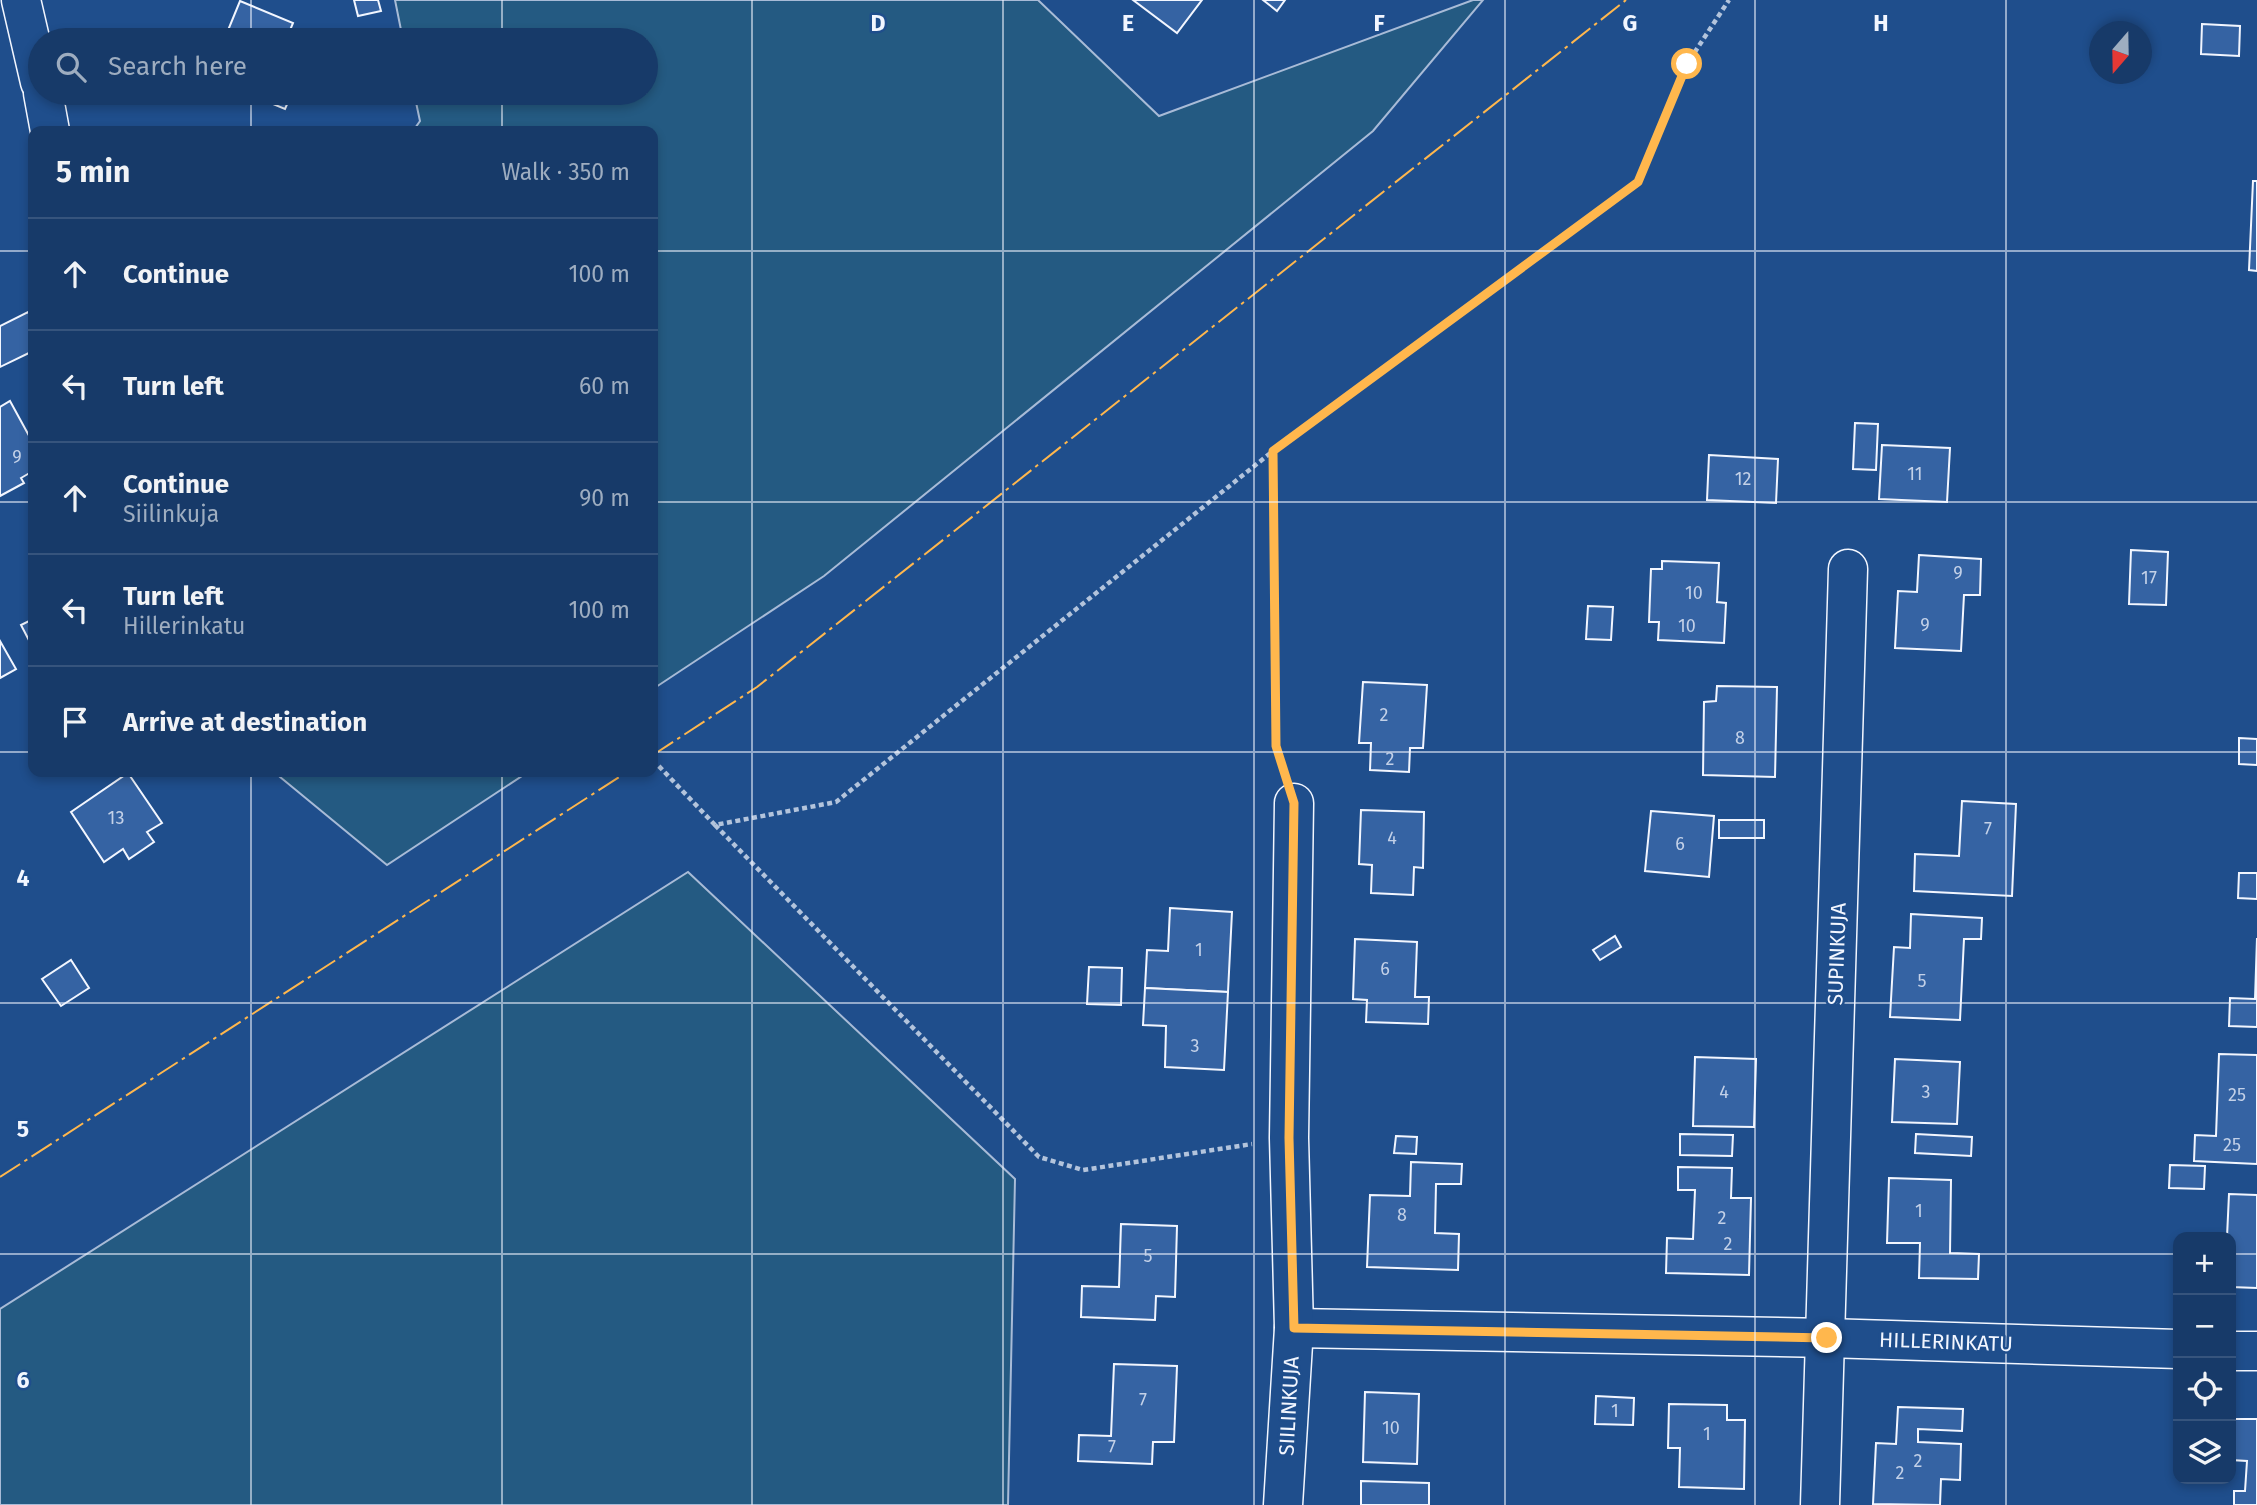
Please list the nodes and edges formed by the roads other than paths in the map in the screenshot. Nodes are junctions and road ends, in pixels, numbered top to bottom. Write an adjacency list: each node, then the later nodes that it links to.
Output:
1 (21, 0): 2 (street)
2 (28, 30)
3 (45, 105): 4 (street)
4 (49, 126)
5 (1848, 569): 8 (street, SUPINKUJA)
6 (1294, 803): 7 (street, SIILINKUJA)
7 (1294, 1328): 8 (street, HILLERINKATU); 12 (street, SIILINKUJA)
8 (1827, 1338): 9 (street, HILLERINKATU); 13 (street, SUPINKUJA)
9 (2173, 1349)
10 (2236, 1350): 11 (street)
11 (2257, 1351)
12 (1283, 1505)
13 (1820, 1505)

